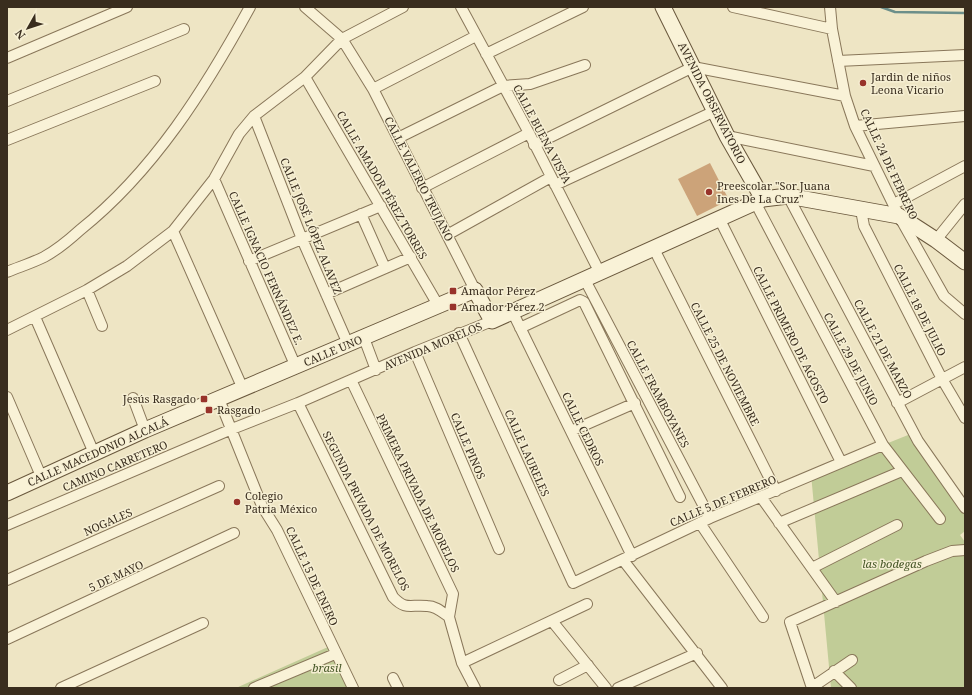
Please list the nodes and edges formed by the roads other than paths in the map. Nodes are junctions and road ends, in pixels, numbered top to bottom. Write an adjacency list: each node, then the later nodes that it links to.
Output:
1 (127, 7): 16 (street)
2 (250, 7): 57 (street)
3 (305, 7): 13 (street, CALLE VALERIO TRUJANO)
4 (404, 7): 13 (street)
5 (461, 7): 12 (street, CALLE BUENA VISTA)
6 (583, 7): 14 (street)
7 (663, 7): 19 (street, AVENIDA OBSERVATORIO)
8 (732, 7): 11 (street)
9 (830, 7): 11 (street, CALLE 24 DE FEBRERO)
10 (184, 29): 25 (street)
11 (832, 29): 17 (street, CALLE 24 DE FEBRERO)
12 (476, 36): 14 (street, CALLE BUENA VISTA); 23 (street)
13 (342, 39): 20 (street); 23 (street, CALLE VALERIO TRUJANO)
14 (486, 54): 22 (street, CALLE BUENA VISTA)
15 (965, 55): 17 (street)
16 (7, 58)
17 (838, 61): 24 (street, CALLE 24 DE FEBRERO)
18 (584, 65): 22 (street)
19 (693, 67): 24 (street); 26 (street, AVENIDA OBSERVATORIO); 34 (street)
20 (305, 77): 27 (street); 43 (street, CALLE AMADOR PÉREZ TORRES)
21 (156, 81): 33 (street)
22 (503, 86): 30 (street, CALLE BUENA VISTA); 32 (street)
23 (373, 89): 32 (street, CALLE VALERIO TRUJANO)
24 (845, 96): 29 (street, CALLE 24 DE FEBRERO)
25 (7, 101)
26 (715, 111): 31 (street, AVENIDA OBSERVATORIO); 38 (street)
27 (254, 116): 37 (street); 50 (street, CALLE JOSÉ LÓPEZ ALAVEZ)
28 (965, 116): 29 (street)
29 (855, 126): 35 (street, CALLE 24 DE FEBRERO)
30 (529, 133): 34 (street, CALLE BUENA VISTA); 39 (street)
31 (727, 136): 35 (street); 41 (street, AVENIDA OBSERVATORIO)
32 (398, 138): 39 (street, CALLE VALERIO TRUJANO)
33 (7, 140)
34 (534, 145): 38 (street, CALLE BUENA VISTA)
35 (874, 166): 45 (street, CALLE 24 DE FEBRERO)
36 (965, 166): 45 (street)
37 (214, 178): 48 (street); 54 (street, CALLE IGNACIO FERNÁNDEZ E.)
38 (553, 181): 49 (street); 58 (street, CALLE BUENA VISTA)
39 (422, 188): 49 (street, CALLE VALERIO TRUJANO)
40 (788, 196): 41 (street, AVENIDA MORELOS); 44 (street, AVENIDA MORELOS); 86 (street, CALLE 21 DE MARZO)
41 (759, 200): 47 (street, AVENIDA MORELOS); 92 (street, CALLE 29 DE JUNIO)
42 (965, 204): 51 (street)
43 (381, 206): 46 (street); 53 (street, CALLE AMADOR PÉREZ TORRES)
44 (861, 210): 45 (street, AVENIDA MORELOS); 78 (street, CALLE 18 DE JULIO)
45 (896, 210): 51 (street); 65 (street, CALLE 24 DE FEBRERO)
46 (362, 214): 50 (street); 56 (street)
47 (718, 218): 52 (street, AVENIDA MORELOS); 94 (street, CALLE PRIMERO DE AGOSTO)
48 (174, 231): 60 (street); 80 (street)
49 (447, 235): 61 (street, CALLE VALERIO TRUJANO)
50 (302, 239): 54 (street); 62 (street, CALLE JOSÉ LÓPEZ ALAVEZ)
51 (936, 240): 55 (street)
52 (653, 247): 58 (street, AVENIDA MORELOS); 98 (street, CALLE 25 DE NOVIEMBRE)
53 (411, 257): 56 (street); 63 (street, CALLE AMADOR PÉREZ TORRES)
54 (249, 261): 75 (street, CALLE IGNACIO FERNÁNDEZ E.)
55 (965, 262)
56 (384, 268): 62 (street)
57 (7, 272)
58 (600, 273): 59 (street, AVENIDA MORELOS)
59 (585, 280): 64 (street, AVENIDA MORELOS); 103 (street, CALLE FRAMBOYANES)
60 (87, 290): 66 (street); 68 (street)
61 (476, 290): 63 (street, CALLE UNO); 67 (street, CALLE VALERIO TRUJANO)
62 (326, 294): 73 (street, CALLE JOSÉ LÓPEZ ALAVEZ)
63 (438, 305): 72 (street, CALLE UNO)
64 (513, 313): 67 (street, AVENIDA MORELOS); 69 (street, CALLE CEDROS)
65 (965, 314)
66 (36, 316): 70 (street); 93 (street)
67 (492, 321): 71 (street, AVENIDA MORELOS)
68 (102, 326)
69 (520, 328): 85 (street); 91 (street, CALLE CEDROS)
70 (7, 330)
71 (459, 333): 74 (street, AVENIDA MORELOS); 115 (street, CALLE LAURELES)
72 (364, 338): 73 (street, CALLE UNO); 77 (street)
73 (348, 344): 75 (street, CALLE UNO)
74 (415, 352): 77 (street, AVENIDA MORELOS); 110 (street, CALLE PINOS)
75 (296, 367): 80 (street, CALLE UNO)
76 (965, 367): 78 (street)
77 (376, 370): 79 (street, AVENIDA MORELOS)
78 (942, 379): 86 (street); 88 (street, CALLE 18 DE JULIO)
79 (351, 380): 84 (street, AVENIDA MORELOS); 118 (street, PRIMERA PRIVADA DE MORELOS)
80 (243, 389): 83 (street, CALLE UNO)
81 (7, 397): 96 (street)
82 (133, 398): 90 (street)
83 (220, 399): 87 (street, CALLE UNO); 89 (street, CALLE 15 DE ENERO)
84 (298, 403): 89 (street, AVENIDA MORELOS); 118 (street, SEGUNDA PRIVADA DE MORELOS)
85 (635, 403): 91 (street); 100 (street)
86 (897, 403): 102 (street, CALLE 21 DE MARZO)
87 (189, 411): 90 (street, CALLE MACEDONIO ALCALÁ)
88 (964, 415)
89 (232, 429): 107 (street, CAMINO CARRETERO); 124 (street, CALLE 15 DE ENERO)
90 (146, 430): 93 (street, CALLE MACEDONIO ALCALÁ)
91 (571, 431): 112 (street, CALLE CEDROS)
92 (883, 445): 94 (street, CALLE 5 DE FEBRERO); 95 (street, CALLE 29 DE JUNIO)
93 (94, 453): 96 (street, CALLE MACEDONIO ALCALÁ)
94 (841, 462): 98 (street, CALLE 5 DE FEBRERO)
95 (902, 471): 104 (street, CALLE 29 DE JUNIO); 106 (street)
96 (41, 476): 99 (street, CALLE MACEDONIO ALCALÁ)
97 (219, 486): 114 (street, NOGALES)
98 (776, 491): 101 (street, CALLE 5 DE FEBRERO)
99 (7, 492)
100 (680, 497)
101 (761, 497): 103 (street, CALLE 5 DE FEBRERO); 106 (street)
102 (965, 508)
103 (710, 518): 105 (street, CALLE 5 DE FEBRERO)
104 (940, 518)
105 (700, 523): 112 (street, CALLE 5 DE FEBRERO); 119 (street)
106 (779, 523): 113 (street)
107 (7, 525)
108 (898, 525): 113 (street)
109 (234, 533): 122 (street, 5 DE MAYO)
110 (499, 549)
111 (965, 550): 116 (street)
112 (628, 558): 115 (street, CALLE 5 DE FEBRERO); 123 (street, CALLE CEDROS)
113 (812, 568): 116 (street)
114 (7, 580)
115 (573, 582)
116 (836, 602): 139 (street)
117 (587, 604): 120 (street)
118 (449, 617): 126 (street)
119 (763, 617)
120 (552, 621): 126 (street); 127 (street)
121 (203, 623): 131 (street)
122 (7, 639)
123 (697, 653): 137 (street); 138 (street, CALLE CEDROS)
124 (335, 654): 132 (street); 133 (street, CALLE 15 DE ENERO)
125 (852, 660): 128 (street)
126 (462, 663): 135 (street)
127 (588, 665): 130 (street); 136 (street)
128 (834, 671): 139 (street); 140 (street)
129 (393, 678): 134 (street)
130 (559, 680)
131 (61, 688)
132 (254, 688)
133 (353, 688)
134 (398, 688)
135 (475, 688)
136 (606, 688)
137 (618, 688)
138 (722, 688)
139 (812, 688)
140 (851, 688)

